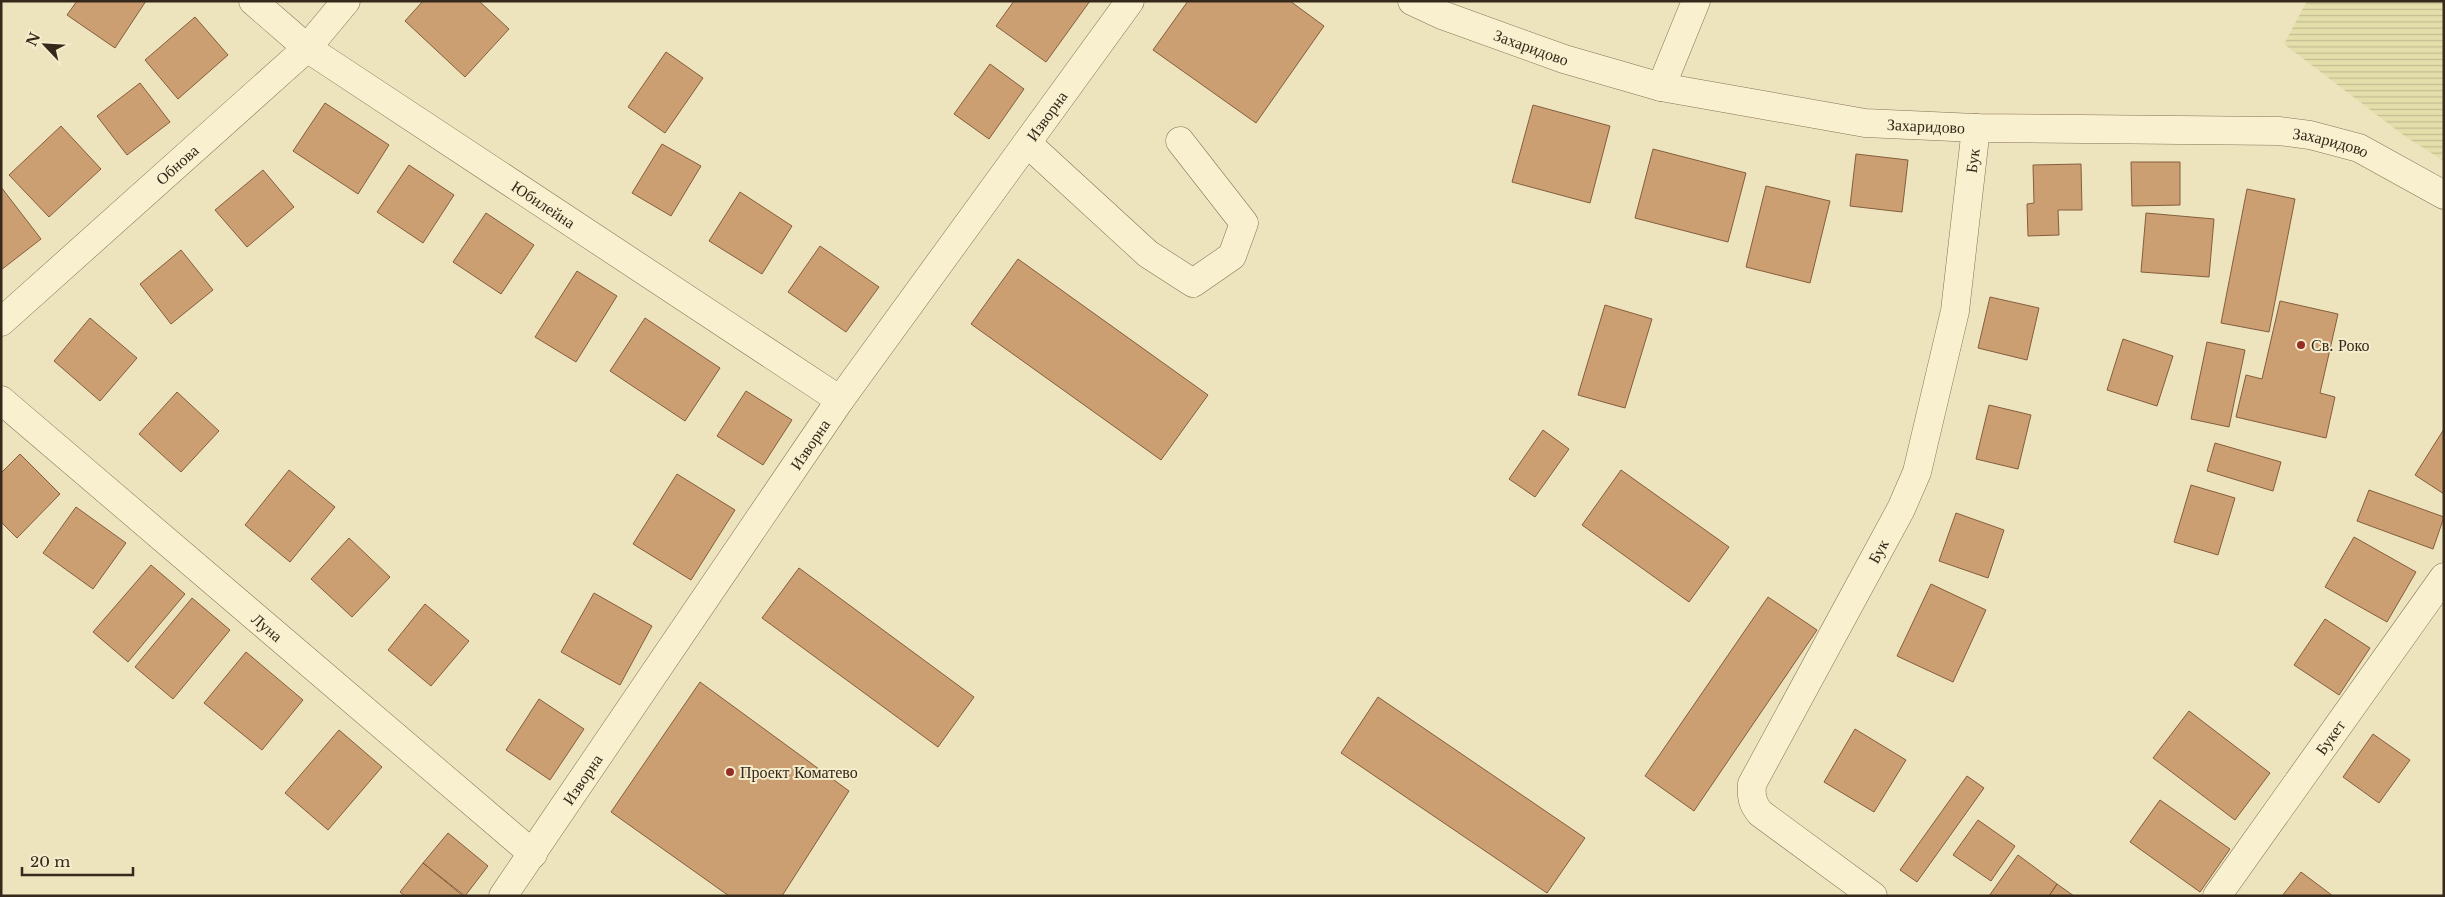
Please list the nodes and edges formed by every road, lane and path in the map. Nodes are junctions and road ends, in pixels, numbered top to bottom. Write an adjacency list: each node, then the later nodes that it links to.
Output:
1 (253, 1): 6 (street, Юбилейна)
2 (346, 1): 6 (street, Обнова)
3 (1130, 1): 10 (street, Изворна)
4 (1412, 1): 7 (street, Захаридово)
5 (1696, 1): 7 (street)
6 (307, 48): 12 (street, Обнова); 14 (street, Юбилейна)
7 (1661, 87): 8 (street, Захаридово)
8 (1976, 128): 11 (street, Захаридово); 18 (street, Бук)
9 (1180, 142): 10 (street)
10 (1027, 143): 14 (street, Изворна)
11 (2444, 195)
12 (1, 322)
13 (1, 400): 16 (street, Луна)
14 (840, 400): 16 (street, Изворна)
15 (2444, 578): 19 (street, Букет)
16 (533, 854): 17 (street, Изворна)
17 (503, 896)
18 (1873, 896)
19 (2217, 896)

